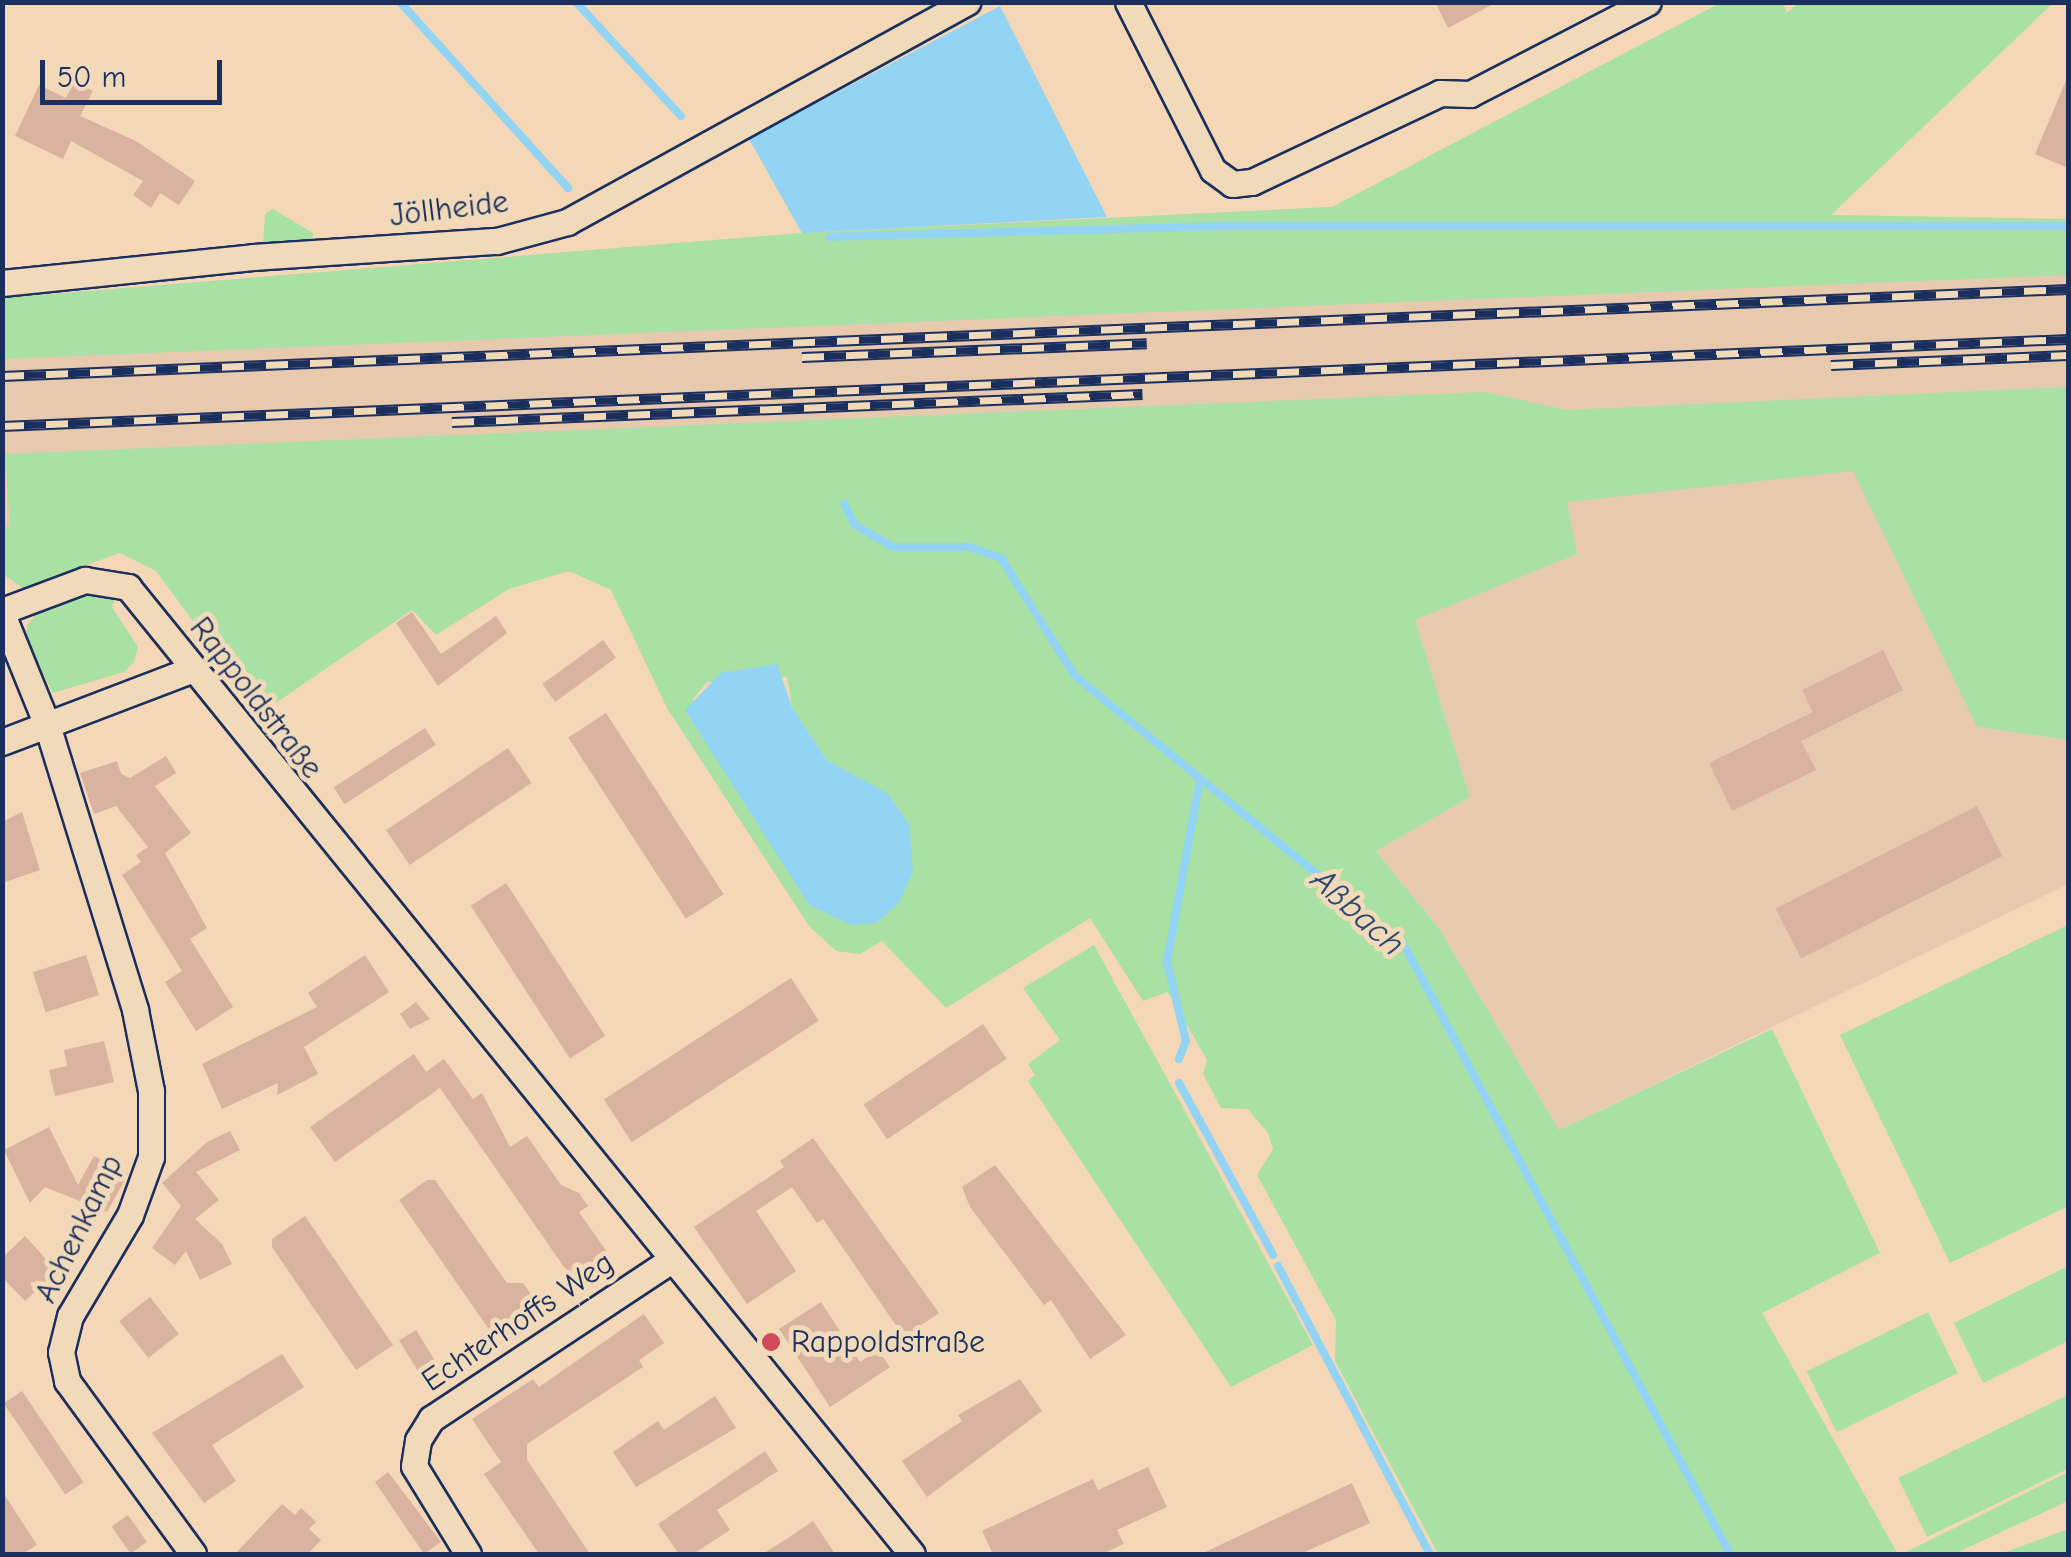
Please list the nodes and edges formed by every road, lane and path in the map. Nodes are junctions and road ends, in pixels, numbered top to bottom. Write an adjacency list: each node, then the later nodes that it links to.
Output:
1 (967, 2): 4 (street, Jöllheide)
2 (1128, 2): 3 (street)
3 (1648, 2)
4 (2, 284)
5 (2, 612): 6 (street, Rappoldstraße); 7 (street)
6 (191, 670): 7 (street); 9 (street, Rappoldstraße)
7 (48, 725): 8 (street); 10 (street, Achenkamp)
8 (2, 742)
9 (671, 1260): 11 (street, Echterhoffs Weg); 12 (street, Rappoldstraße)
10 (193, 1554)
11 (468, 1554)
12 (912, 1554)

